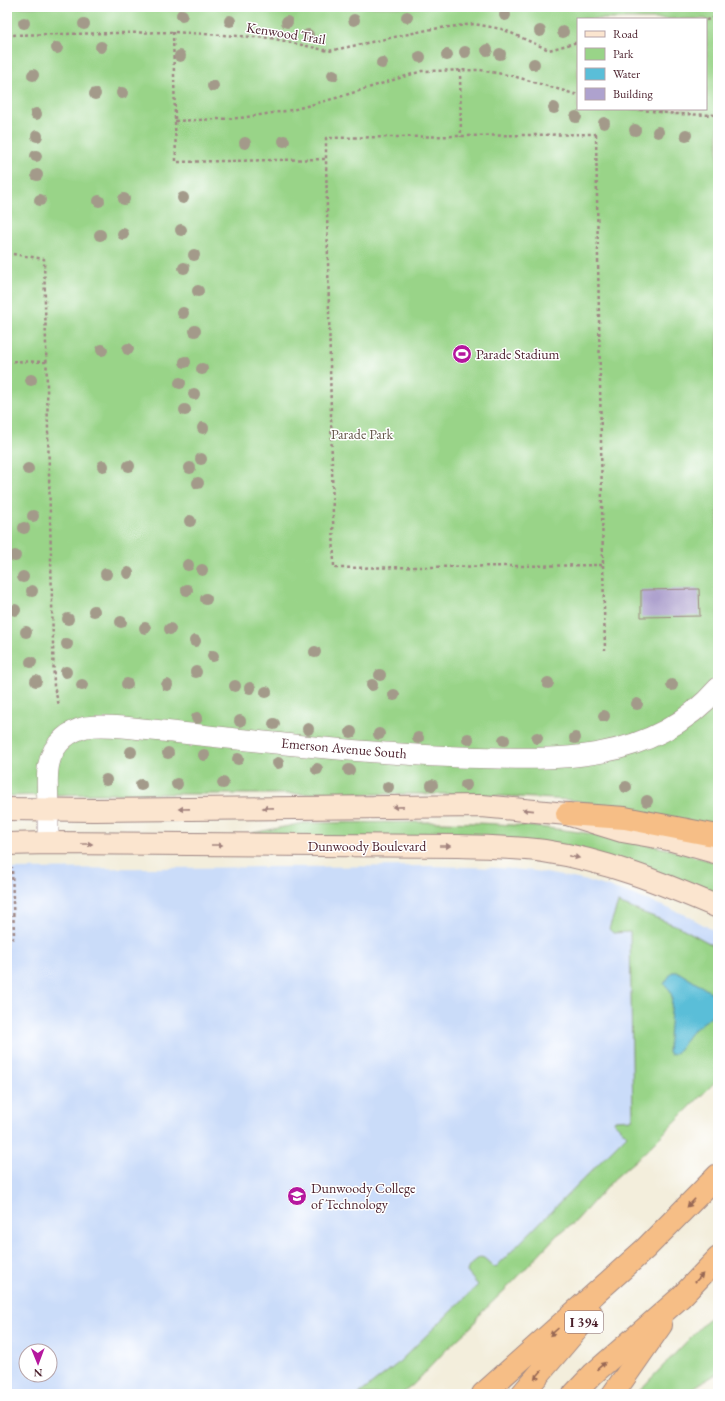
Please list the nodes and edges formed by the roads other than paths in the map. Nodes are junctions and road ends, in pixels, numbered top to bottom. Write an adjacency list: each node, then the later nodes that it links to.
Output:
1 (718, 688): 3 (street, Emerson Avenue South)
2 (7, 809): 3 (main road)
3 (48, 809): 4 (main road, one-way to 3); 6 (street, Emerson Avenue South)
4 (567, 814): 5 (highway); 7 (main road)
5 (718, 836)
6 (48, 843): 8 (main road, Dunwoody Boulevard); 9 (main road, Dunwoody Boulevard, one-way to 9)
7 (718, 852)
8 (10, 853)
9 (718, 907)
10 (718, 1175): 11 (highway, I 394, one-way to 11)
11 (645, 1249): 14 (highway, one-way to 14); 15 (highway, I 394, one-way to 15)
12 (718, 1258): 13 (highway, one-way to 12)
13 (681, 1297): 16 (highway, one-way to 13); 17 (highway)
14 (483, 1394)
15 (522, 1394)
16 (574, 1394)
17 (613, 1394)

